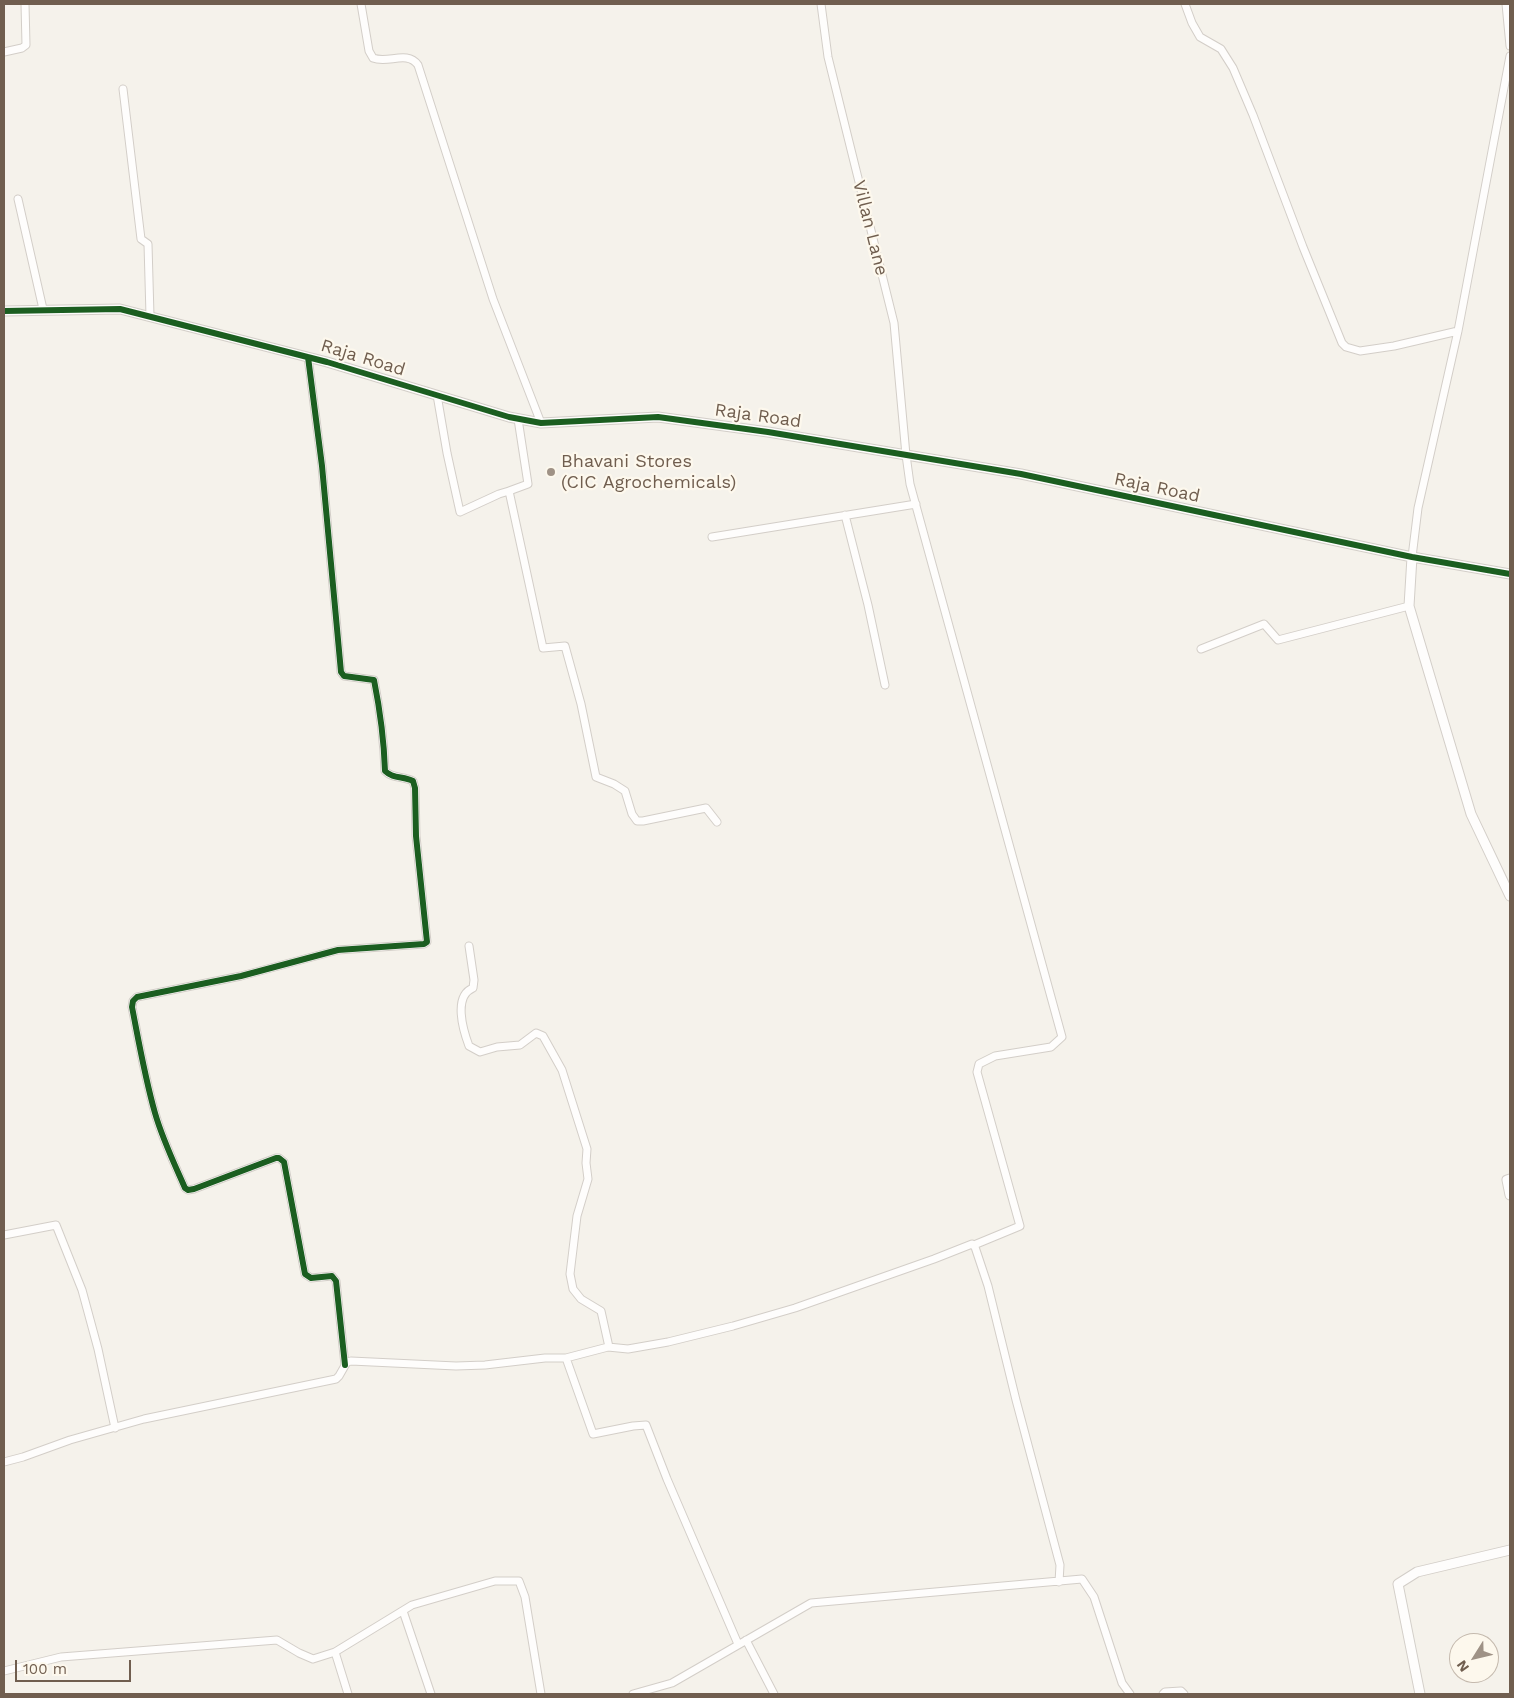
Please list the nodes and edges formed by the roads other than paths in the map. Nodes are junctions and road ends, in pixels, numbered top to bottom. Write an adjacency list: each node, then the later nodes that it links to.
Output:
1 (25, 4): 7 (street)
2 (361, 4): 18 (street)
3 (821, 4): 19 (street, Villan Lane)
4 (1185, 4): 14 (street)
5 (1506, 4): 6 (street)
6 (1510, 46)
7 (4, 52)
8 (1510, 56): 14 (street)
9 (123, 89): 13 (street)
10 (18, 199): 11 (street)
11 (43, 309): 12 (street, Raja Road); 13 (street, Raja Road)
12 (4, 311)
13 (150, 316): 15 (street, Raja Road)
14 (1458, 331): 24 (street)
15 (308, 357): 16 (street, Raja Road); 38 (street)
16 (437, 396): 17 (street, Raja Road); 20 (street)
17 (518, 419): 18 (street, Raja Road); 20 (street)
18 (541, 423): 19 (street, Raja Road)
19 (906, 455): 21 (street, Villan Lane); 24 (street, Raja Road)
20 (509, 491): 29 (street)
21 (916, 504): 22 (street); 35 (street, Villan Lane)
22 (845, 516): 23 (street); 28 (street)
23 (712, 537)
24 (1412, 557): 25 (street, Raja Road); 26 (street)
25 (1510, 574)
26 (1409, 606): 27 (street); 30 (street)
27 (1201, 649)
28 (885, 685)
29 (717, 822)
30 (1510, 896)
31 (469, 946): 36 (street)
32 (1510, 1179): 33 (street)
33 (1510, 1195)
34 (4, 1235): 39 (street)
35 (974, 1244): 36 (street); 42 (street)
36 (609, 1347): 37 (street)
37 (566, 1358): 38 (street); 45 (street)
38 (345, 1365): 39 (street)
39 (115, 1428): 40 (street)
40 (4, 1462)
41 (1510, 1550): 56 (street)
42 (1059, 1582): 44 (street); 53 (street)
43 (402, 1611): 46 (street); 49 (street); 50 (street)
44 (746, 1640): 45 (street); 52 (street)
45 (738, 1644): 51 (street)
46 (334, 1652): 47 (street); 48 (street)
47 (4, 1670)
48 (348, 1694)
49 (431, 1694)
50 (541, 1694)
51 (632, 1694)
52 (774, 1694)
53 (1130, 1694)
54 (1162, 1694): 55 (street)
55 (1184, 1694)
56 (1420, 1694)

